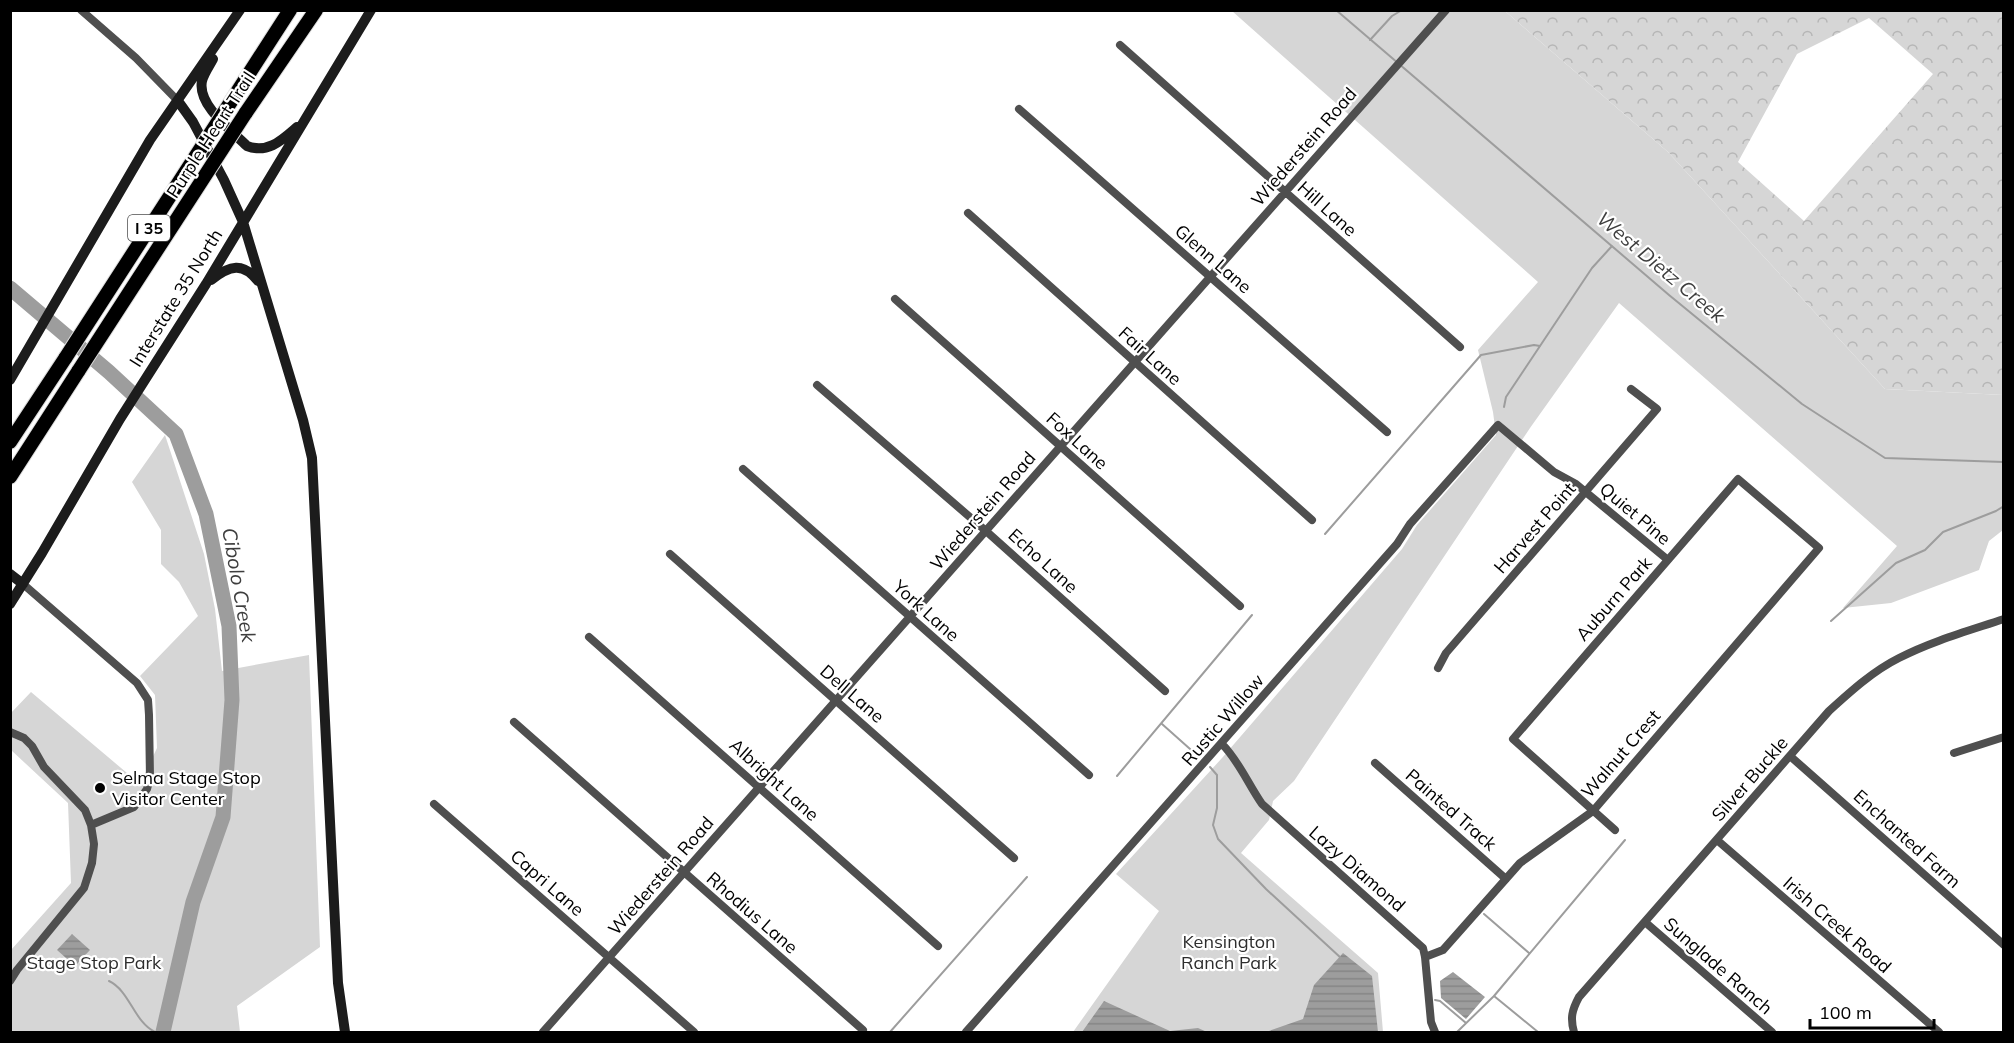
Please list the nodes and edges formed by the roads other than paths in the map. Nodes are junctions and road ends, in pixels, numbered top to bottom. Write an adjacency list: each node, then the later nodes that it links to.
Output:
1 (81, 10): 9 (street)
2 (240, 10): 7 (main road)
3 (290, 10): 26 (highway, Purple Heart Trail / I 35, bridge)
4 (316, 10): 29 (highway, Purple Heart Trail / I 35, bridge)
5 (371, 10): 11 (main road, Interstate 35 North)
6 (1446, 10): 12 (street, Wiederstein Road)
7 (226, 31): 9 (main road); 11 (main road)
8 (1120, 45): 12 (street, Hill Lane)
9 (178, 101): 14 (main road); 21 (main road)
10 (1018, 109): 15 (street, Glenn Lane)
11 (304, 122): 14 (main road, Interstate 35 North)
12 (1285, 192): 15 (street, Wiederstein Road); 19 (street, Hill Lane)
13 (968, 213): 20 (street, Fair Lane)
14 (243, 222): 16 (main road, Interstate 35 North); 17 (main road)
15 (1210, 277): 20 (street, Wiederstein Road); 25 (street, Glenn Lane)
16 (206, 284): 17 (main road); 37 (main road, Interstate 35 North)
17 (263, 287): 70 (main road)
18 (895, 299): 27 (street, Fox Lane)
19 (1460, 347)
20 (1134, 362): 27 (street, Wiederstein Road); 32 (street, Fair Lane)
21 (10, 381)
22 (818, 385): 33 (street, Echo Lane)
23 (1631, 389): 31 (street, Harvest Point)
24 (1498, 425): 31 (street, Quiet Pine); 49 (street, Rustic Willow)
25 (1387, 432)
26 (10, 442)
27 (1060, 446): 33 (street, Wiederstein Road); 39 (street, Fox Lane)
28 (743, 469): 40 (street, York Lane)
29 (10, 477)
30 (1738, 479): 35 (street, Auburn Park); 56 (street, Walnut Crest)
31 (1587, 492): 35 (street, Quiet Pine); 43 (street, Harvest Point)
32 (1312, 520)
33 (986, 531): 40 (street, Wiederstein Road); 44 (street, Echo Lane)
34 (670, 554): 45 (street, Dell Lane)
35 (1668, 560): 56 (street, Auburn Park)
36 (10, 574): 37 (main road)
37 (23, 584): 38 (main road, Interstate 35 North); 57 (street)
38 (10, 604)
39 (1240, 606)
40 (910, 616): 45 (street, Wiederstein Road); 53 (street, York Lane)
41 (2004, 619): 51 (street, Silver Buckle)
42 (590, 637): 54 (street, Albright Lane)
43 (1438, 668)
44 (1165, 691)
45 (836, 700): 54 (street, Wiederstein Road); 60 (street, Dell Lane)
46 (514, 722): 61 (street, Rhodius Lane)
47 (10, 732): 57 (street)
48 (2004, 737): 50 (street)
49 (1221, 744): 66 (street, Lazy Diamond); 73 (street, Rustic Willow)
50 (1954, 753)
51 (1790, 756): 59 (street, Silver Buckle); 64 (street, Enchanted Farm)
52 (1375, 763): 62 (street, Painted Track)
53 (1089, 775)
54 (759, 788): 61 (street, Wiederstein Road); 65 (street, Albright Lane)
55 (434, 804): 67 (street, Capri Lane)
56 (1593, 811): 58 (street); 62 (street, Walnut Crest)
57 (92, 825): 68 (street)
58 (1615, 830)
59 (1716, 840): 63 (street, Silver Buckle); 77 (street, Irish Creek Road)
60 (1014, 858)
61 (684, 872): 67 (street, Wiederstein Road); 69 (street, Rhodius Lane)
62 (1506, 879): 66 (street, Walnut Crest)
63 (1645, 922): 75 (street, Silver Buckle); 76 (street, Sunglade Ranch)
64 (2004, 945)
65 (938, 946)
66 (1425, 957): 74 (street)
67 (609, 958): 71 (street, Wiederstein Road); 72 (street, Capri Lane)
68 (10, 981)
69 (863, 1030)
70 (345, 1032)
71 (543, 1032)
72 (693, 1032)
73 (966, 1032)
74 (1436, 1032)
75 (1574, 1032)
76 (1772, 1032)
77 (1938, 1032)

